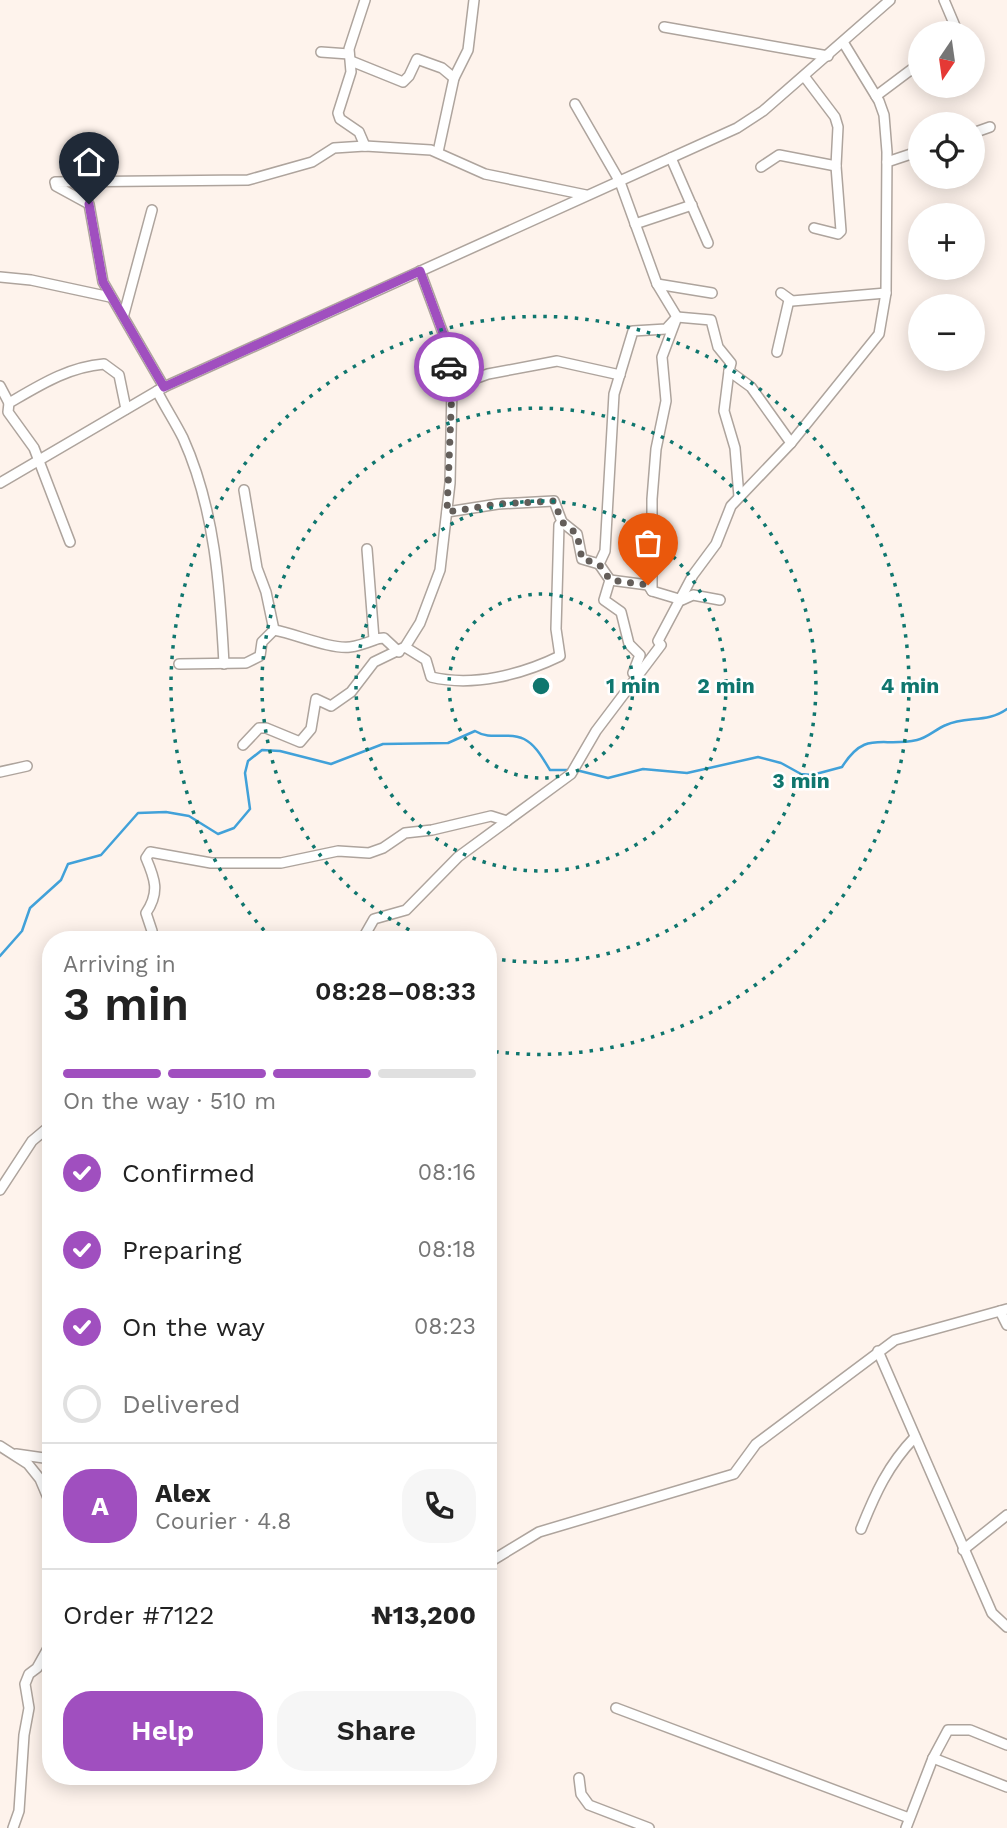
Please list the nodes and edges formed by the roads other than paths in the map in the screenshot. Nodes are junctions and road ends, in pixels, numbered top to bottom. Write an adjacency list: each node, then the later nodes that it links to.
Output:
1 (365, 0): 10 (street)
2 (474, 0): 13 (street)
3 (890, 0): 7 (street)
4 (944, 0): 5 (street)
5 (953, 21)
6 (664, 27): 9 (street)
7 (843, 42): 9 (street); 14 (street)
8 (321, 52): 10 (street)
9 (828, 55): 12 (street)
10 (350, 57): 13 (street); 18 (street)
11 (908, 71): 14 (street)
12 (804, 76): 21 (street); 23 (street)
13 (454, 78): 19 (street)
14 (876, 96): 22 (street)
15 (575, 104): 25 (street)
16 (989, 127): 17 (street)
17 (985, 128)
18 (365, 146): 19 (street); 38 (street)
19 (438, 152): 26 (street)
20 (908, 155): 22 (street)
21 (671, 158): 25 (street); 27 (street)
22 (887, 162): 37 (street)
23 (836, 166): 24 (street); 30 (street)
24 (761, 167)
25 (620, 181): 26 (street); 29 (street)
26 (587, 195): 32 (street)
27 (692, 205): 29 (street); 31 (street)
28 (152, 211): 40 (street)
29 (635, 224): 34 (street)
30 (814, 228)
31 (708, 243)
32 (420, 271): 46 (street); 47 (street)
33 (0, 277): 38 (street)
34 (657, 284): 35 (street); 41 (street)
35 (712, 293)
36 (781, 293): 39 (street)
37 (886, 293): 39 (street); 50 (street)
38 (110, 298): 40 (street)
39 (789, 300): 42 (street)
40 (124, 314): 47 (street)
41 (677, 317): 43 (street); 44 (street); 61 (street)
42 (777, 352)
43 (729, 371): 50 (street); 54 (street)
44 (620, 375): 46 (street); 59 (street)
45 (0, 386): 48 (street)
46 (452, 387): 55 (street)
47 (161, 389): 49 (street); 68 (street)
48 (6, 406): 49 (street); 51 (street)
49 (126, 409): 51 (street)
50 (791, 443): 54 (street)
51 (38, 461): 52 (street); 57 (street)
52 (0, 483)
53 (244, 490): 64 (street)
54 (738, 497): 62 (street)
55 (447, 512): 56 (street); 66 (street)
56 (562, 522): 59 (street); 66 (street)
57 (70, 542)
58 (367, 549): 65 (street)
59 (599, 564): 60 (street)
60 (610, 580): 61 (street); 69 (street)
61 (652, 591): 62 (street)
62 (682, 600): 63 (street); 69 (street)
63 (720, 600)
64 (274, 630): 65 (street); 68 (street)
65 (384, 638): 66 (street)
66 (402, 650): 70 (street)
67 (180, 664): 68 (street)
68 (224, 664)
69 (622, 696): 73 (street)
70 (243, 745)
71 (27, 766): 72 (street)
72 (0, 772)
73 (507, 821): 74 (street); 75 (street)
74 (152, 931)
75 (367, 931)
76 (42, 1133): 77 (street)
77 (0, 1190)
78 (1003, 1310): 79 (street); 80 (street)
79 (1007, 1325)
80 (877, 1351): 81 (street); 89 (street)
81 (915, 1437): 87 (street); 88 (street)
82 (0, 1446): 83 (street)
83 (14, 1454): 84 (street); 85 (street)
84 (42, 1458)
85 (42, 1484)
86 (1007, 1515): 88 (street)
87 (861, 1529)
88 (963, 1550): 90 (street)
89 (497, 1558)
90 (1007, 1627)
91 (42, 1659): 98 (street)
92 (616, 1708): 97 (street)
93 (1007, 1745): 94 (street)
94 (933, 1758): 96 (street); 97 (street)
95 (579, 1778): 99 (street)
96 (1007, 1787)
97 (908, 1823)
98 (13, 1828)
99 (649, 1828)

